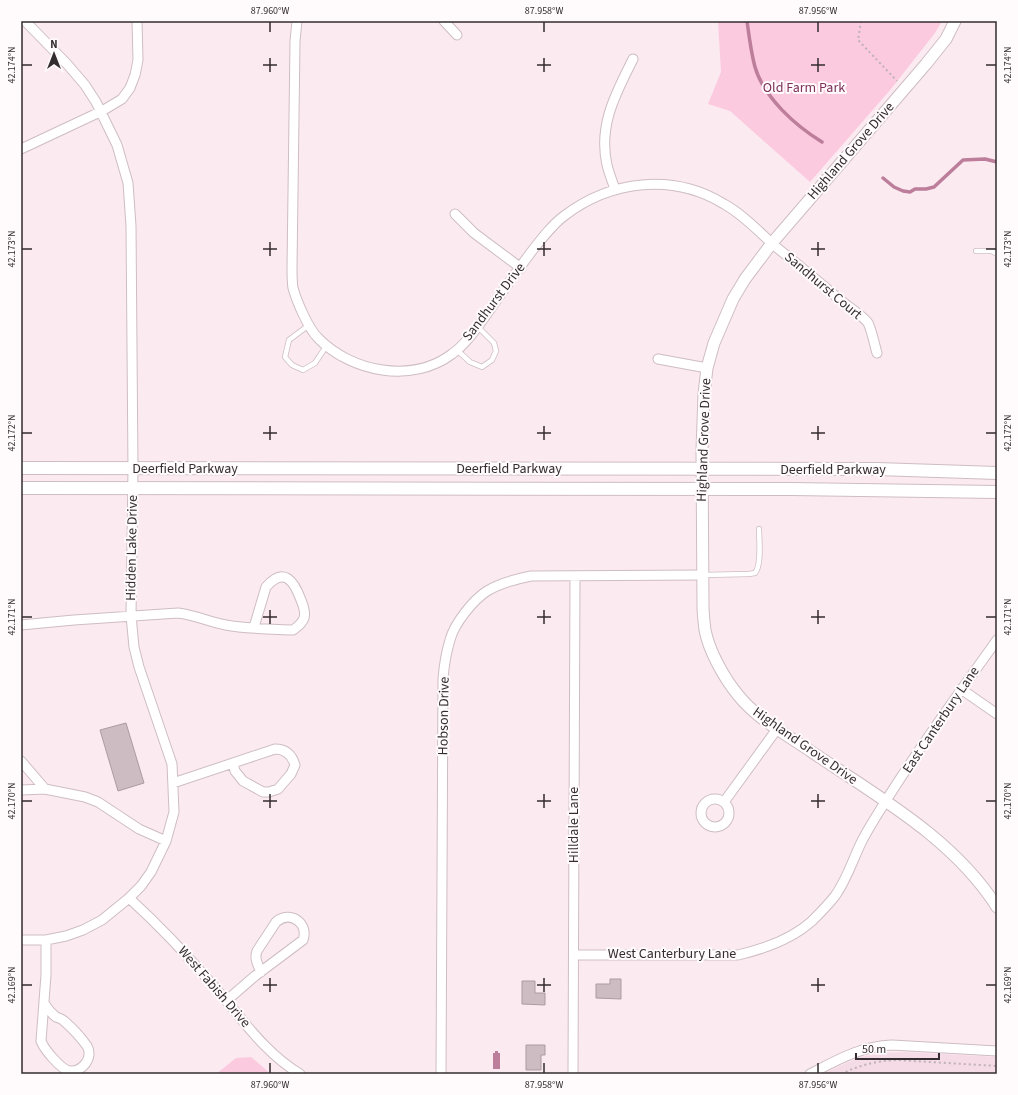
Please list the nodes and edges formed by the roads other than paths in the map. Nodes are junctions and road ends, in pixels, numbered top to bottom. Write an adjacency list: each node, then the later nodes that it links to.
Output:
1 (25, 21): 8 (street, Hidden Lake Drive)
2 (137, 21): 8 (street)
3 (297, 21): 16 (street, Sandhurst Drive)
4 (444, 21): 6 (street)
5 (955, 21): 12 (street, Highland Grove Drive)
6 (457, 36)
7 (633, 59): 10 (street)
8 (102, 111): 9 (street); 24 (street, Hidden Lake Drive)
9 (21, 149)
10 (614, 189): 12 (street, Sandhurst Drive); 15 (street, Sandhurst Drive)
11 (455, 214): 15 (street)
12 (772, 243): 20 (street, Sandhurst Court); 22 (street, Highland Grove Drive)
13 (976, 251): 14 (lane)
14 (997, 254)
15 (521, 268): 17 (street, Sandhurst Drive)
16 (309, 325): 18 (street, Sandhurst Drive); 18 (lane)
17 (478, 326): 19 (street, Sandhurst Drive); 19 (lane)
18 (327, 345): 19 (street, Sandhurst Drive)
19 (457, 350)
20 (877, 353)
21 (658, 359): 22 (street, Highland Grove Drive)
22 (707, 368): 25 (street, Highland Grove Drive)
23 (21, 468): 24 (main road, Deerfield Parkway)
24 (133, 469): 25 (main road, Deerfield Parkway); 28 (street, Hidden Lake Drive)
25 (702, 470): 26 (main road, Deerfield Parkway); 29 (street, Highland Grove Drive)
26 (997, 472)
27 (21, 488): 28 (main road, Deerfield Parkway)
28 (132, 488): 29 (main road, Deerfield Parkway); 34 (street, Hidden Lake Drive)
29 (702, 489): 30 (main road, Deerfield Parkway); 32 (street, Highland Grove Drive)
30 (997, 492)
31 (759, 529): 32 (lane)
32 (703, 575): 33 (street, Hobson Drive); 40 (street, Highland Grove Drive)
33 (575, 576): 53 (street, Hilldale Lane); 60 (street, Hobson Drive)
34 (131, 616): 35 (street); 36 (street); 43 (street, Hidden Lake Drive)
35 (21, 625)
36 (254, 627): 36 (street)
37 (997, 640): 38 (street, East Canterbury Lane)
38 (961, 689): 39 (street); 46 (street, East Canterbury Lane)
39 (997, 714)
40 (777, 729): 46 (street, Highland Grove Drive); 47 (street)
41 (21, 761): 44 (street)
42 (232, 763): 42 (street); 43 (street)
43 (173, 783): 48 (street, Hidden Lake Drive)
44 (45, 789): 45 (street); 48 (street)
45 (21, 790)
46 (885, 801): 50 (street, Highland Grove Drive); 53 (street, West Canterbury Lane)
47 (724, 802)
48 (166, 841): 49 (street, Hidden Lake Drive)
49 (129, 898): 52 (street, Hidden Lake Drive); 55 (street, West Fabish Drive)
50 (997, 907)
51 (21, 940): 52 (street, Hidden Lake Drive)
52 (46, 940): 56 (street)
53 (574, 954): 61 (street, Hilldale Lane)
54 (261, 972): 54 (street); 55 (street)
55 (226, 1001): 59 (street, West Fabish Drive)
56 (44, 1003): 58 (street); 58 (street)
57 (997, 1051): 62 (street)
58 (77, 1072)
59 (300, 1074)
60 (442, 1074)
61 (573, 1074)
62 (810, 1074)

